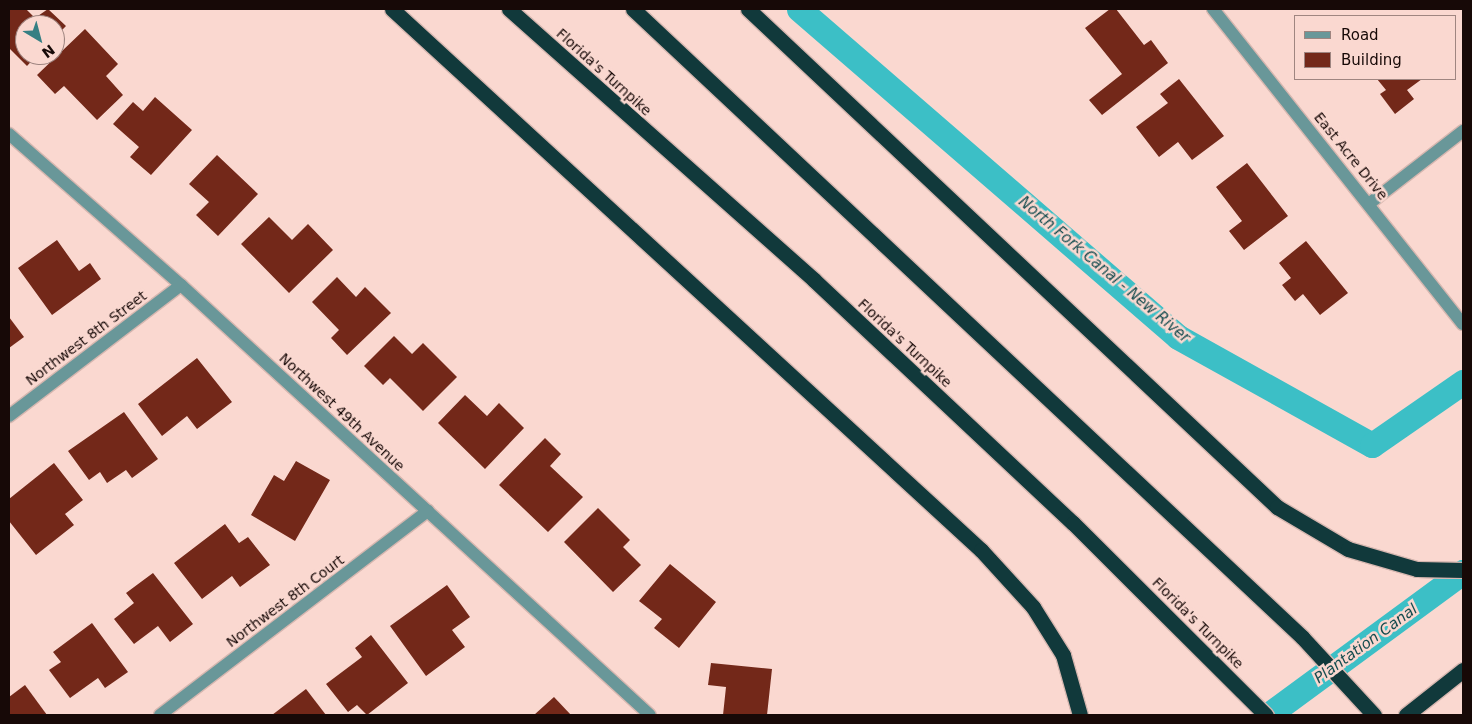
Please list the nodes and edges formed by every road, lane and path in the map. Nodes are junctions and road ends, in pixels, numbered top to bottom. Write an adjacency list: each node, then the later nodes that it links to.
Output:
1 (392, 9): 18 (highway)
2 (508, 9): 19 (highway, Florida's Turnpike)
3 (633, 9): 15 (highway)
4 (748, 9): 13 (highway)
5 (1213, 9): 8 (street, East Acre Drive)
6 (1463, 131): 8 (street)
7 (9, 134): 9 (street, Northwest 49th Avenue)
8 (1370, 203): 10 (street, East Acre Drive)
9 (181, 285): 11 (street, Northwest 8th Street); 12 (street, Northwest 49th Avenue)
10 (1463, 324)
11 (9, 416)
12 (428, 511): 16 (street, Northwest 8th Court); 17 (street, Northwest 49th Avenue)
13 (1463, 570)
14 (1463, 670): 20 (highway)
15 (1371, 711)
16 (160, 715)
17 (650, 715)
18 (1080, 715)
19 (1266, 715)
20 (1406, 715)

